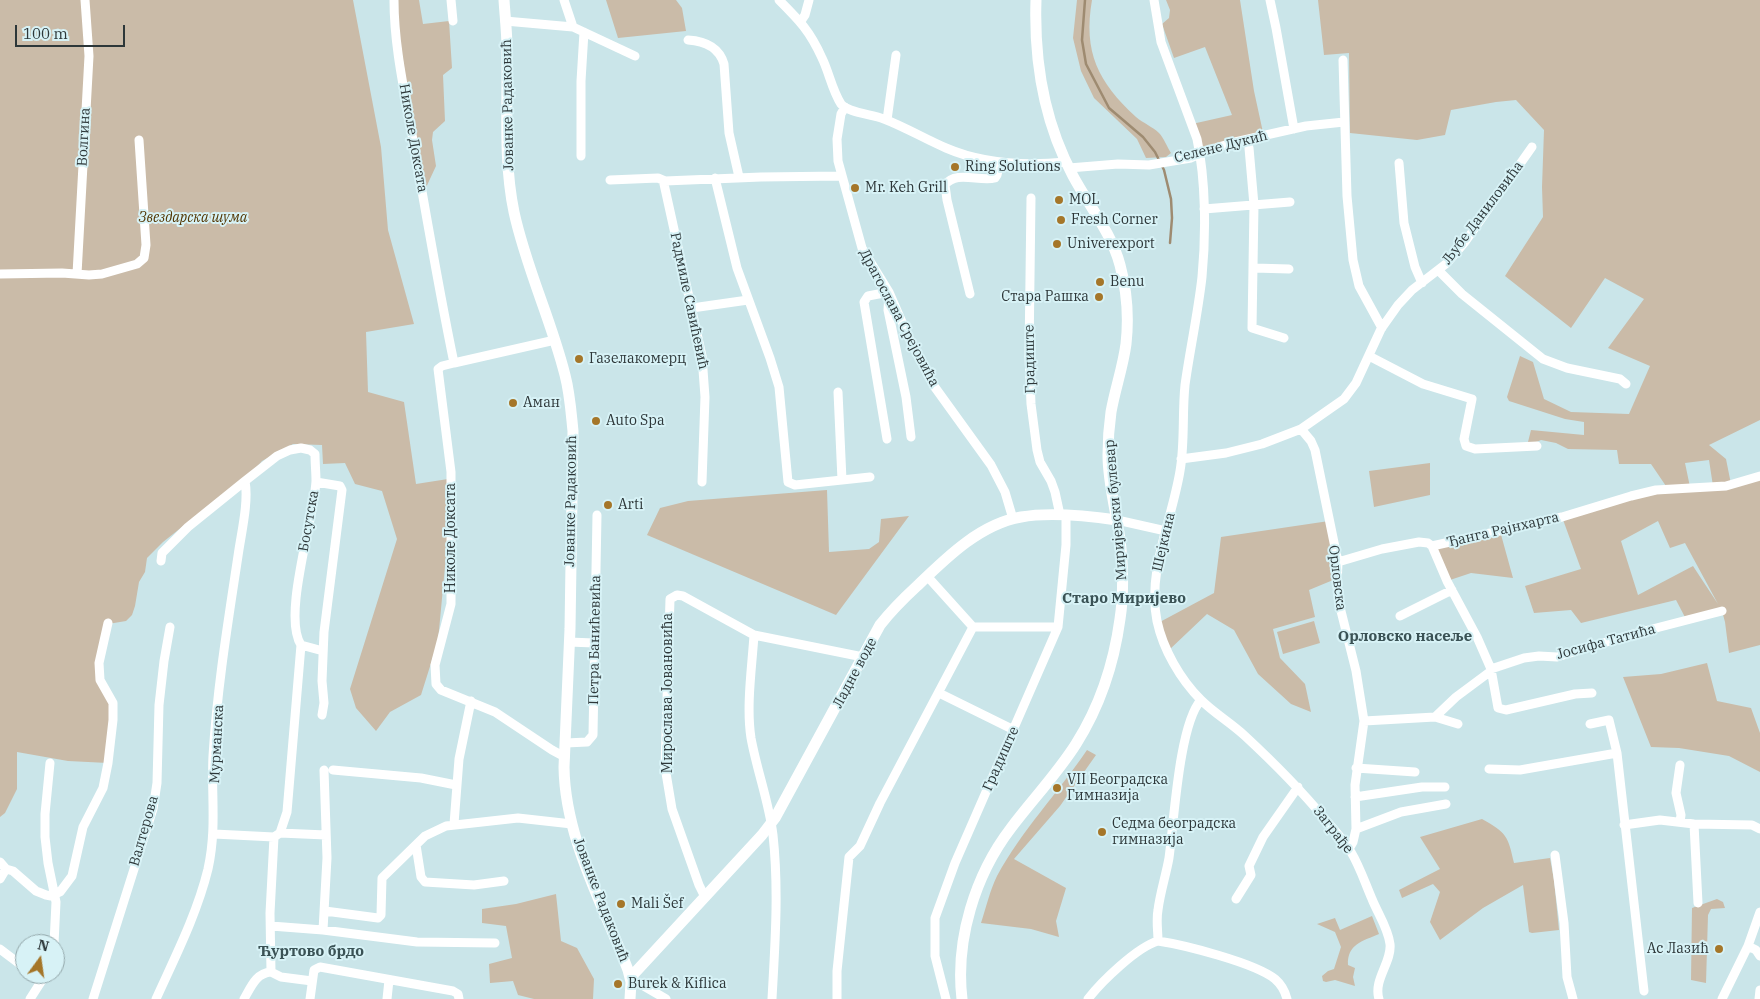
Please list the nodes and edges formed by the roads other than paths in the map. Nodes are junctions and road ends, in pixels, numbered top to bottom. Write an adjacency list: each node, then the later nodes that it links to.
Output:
1 (85, 0): 45 (street, Волгина)
2 (394, 0): 55 (street, Николе Доксата)
3 (451, 0): 11 (street)
4 (504, 0): 12 (main road, Јованке Радаковић)
5 (564, 0): 14 (street)
6 (779, 0): 13 (street)
7 (809, 0): 13 (street)
8 (1036, 0): 31 (main road, Миријевски булевар)
9 (1154, 0): 27 (street, Шејкина)
10 (1270, 0): 23 (street)
11 (453, 21)
12 (505, 21): 14 (street); 53 (main road, Јованке Радаковић)
13 (801, 21): 20 (street)
14 (573, 26): 15 (street)
15 (584, 32): 18 (street); 28 (street)
16 (688, 40): 33 (street)
17 (896, 55): 21 (street)
18 (636, 56)
19 (1343, 60): 22 (street)
20 (845, 108): 21 (street, Селене Дукић); 32 (street, Драгослава Срејовића)
21 (888, 120): 29 (street, Селене Дукић)
22 (1344, 122): 23 (street, Селене Дукић); 51 (street)
23 (1294, 129): 27 (street, Селене Дукић)
24 (139, 140): 45 (street)
25 (1532, 147): 43 (street, Љубе Даниловића)
26 (1249, 148): 39 (street)
27 (1200, 155): 31 (street, Селене Дукић); 40 (street, Шејкина)
28 (581, 156)
29 (1000, 162): 31 (street, Селене Дукић); 48 (street)
30 (1399, 163): 46 (street)
31 (1067, 165): 72 (main road, Миријевски булевар)
32 (841, 176): 33 (street); 47 (street, Драгослава Срејовића)
33 (739, 177): 34 (street)
34 (715, 178): 36 (street); 49 (street)
35 (610, 180): 36 (street)
36 (665, 181): 50 (street, Радмиле Савићевић)
37 (1031, 198): 70 (street, Градиште)
38 (1290, 202): 39 (street)
39 (1254, 205): 40 (street); 41 (street)
40 (1204, 209): 62 (street, Шејкина)
41 (1254, 268): 42 (street); 52 (street)
42 (1289, 269)
43 (1439, 271): 46 (street, Љубе Даниловића); 56 (street)
44 (0, 274): 45 (street)
45 (77, 274)
46 (1422, 283): 51 (street, Љубе Даниловића)
47 (888, 292): 59 (street); 60 (street); 71 (street, Драгослава Срејовића)
48 (970, 294)
49 (748, 300): 50 (street); 66 (street)
50 (692, 308): 68 (street, Радмиле Савићевић)
51 (1382, 328): 54 (street, Љубе Даниловића)
52 (1284, 338)
53 (555, 340): 55 (street, Николе Доксата); 86 (main road, Јованке Радаковић)
54 (1369, 356): 58 (street, Љубе Даниловића); 61 (street)
55 (454, 363): 95 (street, Николе Доксата)
56 (1626, 384)
57 (838, 392): 66 (street)
58 (1301, 428): 62 (street, Љубе Даниловића); 76 (street, Орловска)
59 (911, 437)
60 (887, 439)
61 (1537, 446)
62 (1181, 459): 73 (street, Шејкина)
63 (1760, 476): 74 (street, Ђанга Рајнхарта)
64 (870, 477): 66 (street)
65 (244, 480): 67 (street, Босутска); 75 (street); 123 (street, Мурманска)
66 (842, 480)
67 (316, 482): 88 (street, Босутска); 89 (street)
68 (702, 482)
69 (597, 515): 87 (street, Петра Банићевића)
70 (1063, 516): 71 (main road, Ладне воде); 72 (main road, Ладне воде); 83 (street, Градиште)
71 (1013, 519): 77 (main road, Ладне воде)
72 (1117, 520): 73 (street, Ладне воде); 166 (main road, Миријевски булевар)
73 (1166, 531): 94 (street, Шејкина)
74 (1432, 546): 76 (street, Ђанга Рајнхарта); 78 (street)
75 (160, 561)
76 (1338, 562): 98 (street, Орловска)
77 (927, 576): 82 (street); 90 (main road, Ладне воде)
78 (1452, 590): 80 (street); 91 (street)
79 (1722, 611): 91 (street, Јосифа Татића)
80 (1400, 616)
81 (108, 624): 132 (street)
82 (973, 627): 83 (street); 92 (street)
83 (1058, 627): 101 (street, Градиште)
84 (170, 628): 156 (street, Валтерова)
85 (754, 635): 90 (street); 118 (street); 133 (street, Мирослава Јовановића)
86 (569, 642): 87 (street); 102 (main road, Јованке Радаковић)
87 (594, 643): 102 (street, Петра Банићевића)
88 (301, 645): 89 (street); 124 (street, Босутска)
89 (323, 651): 96 (street)
90 (863, 657): 118 (main road, Ладне воде)
91 (1491, 670): 93 (street); 97 (street, Јосифа Татића)
92 (938, 693): 101 (street); 164 (street)
93 (1592, 693)
94 (1201, 700): 111 (street, Заграђе); 141 (street)
95 (471, 701): 104 (street, Николе Доксата); 110 (street)
96 (322, 716)
97 (1436, 717): 98 (street); 99 (street)
98 (1364, 720): 107 (street, Орловска)
99 (1458, 724)
100 (1590, 724): 103 (street)
101 (1014, 730): 165 (street, Градиште)
102 (566, 743): 104 (main road, Јованке Радаковић)
103 (1617, 753): 108 (street); 120 (street)
104 (565, 757): 117 (main road, Јованке Радаковић)
105 (50, 763): 132 (street)
106 (1680, 765): 115 (street)
107 (1356, 768): 109 (street); 113 (street, Орловска)
108 (1489, 769)
109 (1415, 772)
110 (456, 785): 116 (street); 125 (street)
111 (1298, 787): 127 (street, Заграђе); 134 (street)
112 (1445, 787): 113 (street)
113 (1355, 798): 122 (street, Орловска)
114 (1446, 804): 122 (street)
115 (1680, 822): 119 (street); 120 (street)
116 (454, 824): 117 (street); 126 (street)
117 (572, 824): 148 (main road, Јованке Радаковић)
118 (771, 824): 133 (main road, Ладне воде); 163 (street)
119 (1694, 824): 121 (street); 135 (street)
120 (1624, 825): 153 (street)
121 (1760, 829)
122 (1356, 830): 127 (street, Орловска)
123 (214, 834): 124 (street); 157 (street, Мурманска)
124 (277, 835): 125 (street); 138 (street, Босутска)
125 (326, 835): 136 (street)
126 (416, 845): 131 (street); 136 (street)
127 (1349, 849): 169 (street, Заграђе)
128 (1555, 855): 170 (street)
129 (3, 866): 130 (street); 132 (street)
130 (0, 879)
131 (504, 882)
132 (56, 894): 140 (street)
133 (705, 897): 148 (main road, Ладне воде)
134 (1236, 899)
135 (1698, 904)
136 (325, 911): 139 (street)
137 (1760, 912): 143 (street)
138 (271, 926): 139 (street); 147 (street, Босутска)
139 (323, 930): 142 (street)
140 (54, 934)
141 (1158, 941): 167 (street); 168 (street)
142 (495, 943)
143 (1748, 946): 145 (street); 171 (street)
144 (0, 949): 146 (street)
145 (1760, 956)
146 (15, 960)
147 (272, 972): 150 (street); 158 (street)
148 (630, 978): 161 (main road, Јованке Радаковић); 162 (street)
149 (389, 980): 150 (street); 154 (street); 160 (street)
150 (312, 981): 159 (street)
151 (37, 984): 155 (street)
152 (1760, 990): 172 (street)
153 (1644, 991)
154 (459, 998)
155 (30, 999)
156 (93, 999)
157 (156, 999)
158 (244, 999)
159 (310, 999)
160 (387, 999)
161 (630, 999)
162 (666, 999)
163 (772, 999)
164 (837, 999)
165 (946, 999)
166 (962, 999)
167 (1088, 999)
168 (1286, 999)
169 (1379, 999)
170 (1573, 999)
171 (1722, 999)
172 (1759, 999)

